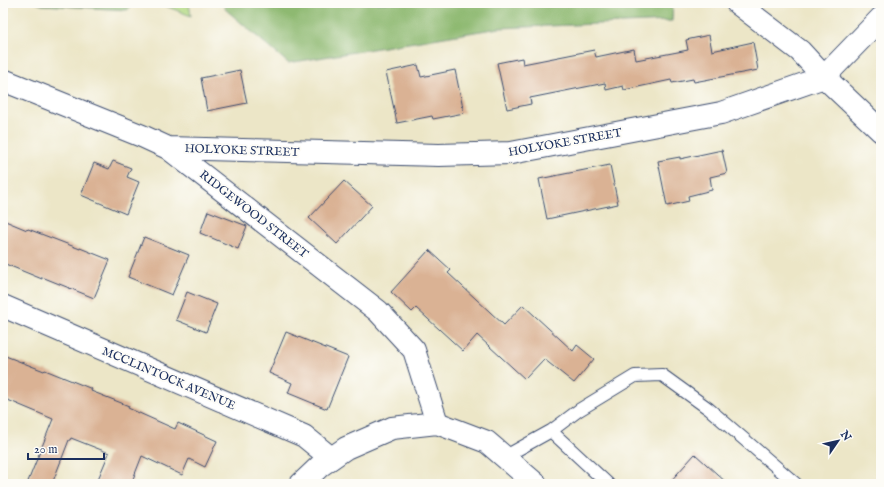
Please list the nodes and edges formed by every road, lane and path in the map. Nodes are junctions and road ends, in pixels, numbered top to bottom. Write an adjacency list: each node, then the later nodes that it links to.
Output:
1 (737, 3): 3 (street)
2 (881, 18): 3 (street, HOLYOKE STREET)
3 (824, 78): 5 (street); 6 (street, HOLYOKE STREET)
4 (3, 80): 6 (street, RIDGEWOOD STREET)
5 (881, 131)
6 (168, 148): 8 (street, RIDGEWOOD STREET)
7 (3, 306): 11 (street, MCCLINTOCK AVENUE)
8 (437, 423): 10 (street); 11 (street)
9 (551, 431): 10 (lane); 14 (lane); 15 (lane)
10 (504, 457): 13 (street)
11 (331, 458): 12 (street)
12 (301, 484)
13 (536, 484)
14 (608, 484)
15 (796, 484)

